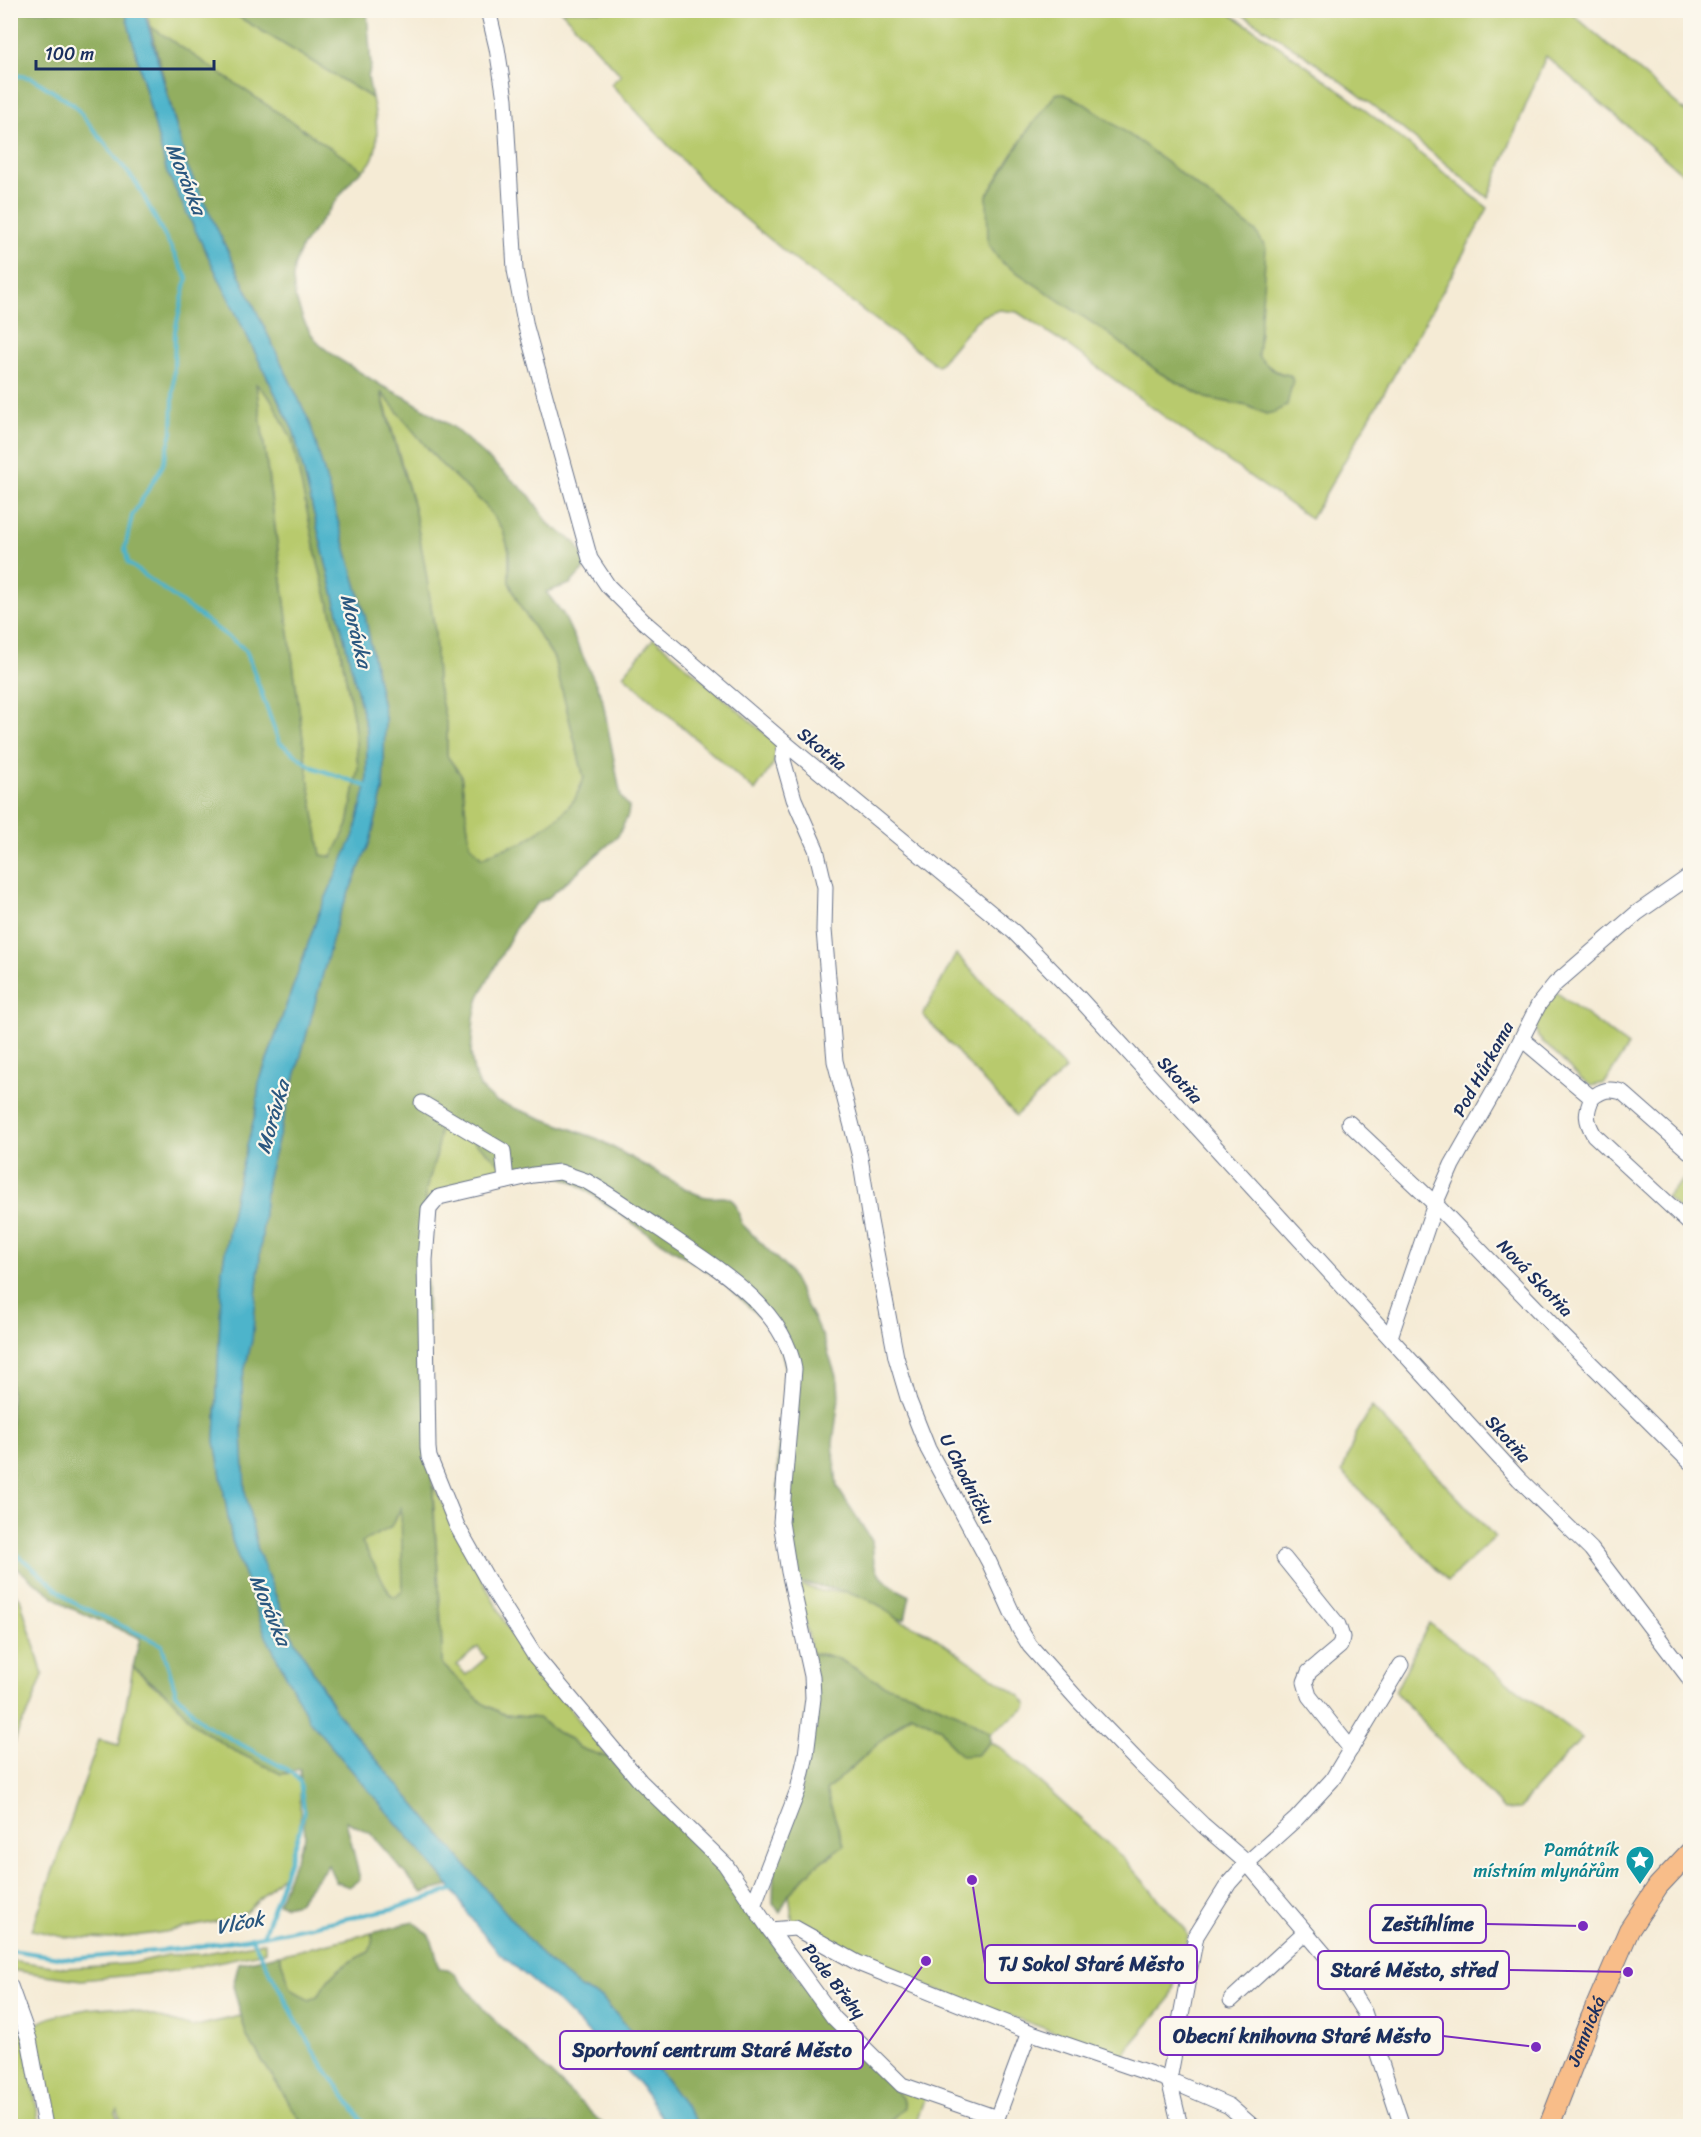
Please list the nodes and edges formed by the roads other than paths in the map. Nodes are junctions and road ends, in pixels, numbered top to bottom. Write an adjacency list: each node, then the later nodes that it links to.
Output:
1 (488, 10): 2 (street, Skotňa)
2 (785, 743): 12 (street, Skotňa); 19 (street, U Chodníčku)
3 (1690, 876): 4 (street, Pod Hůrkama)
4 (1522, 1039): 5 (street); 10 (street, Pod Hůrkama)
5 (1592, 1098): 8 (street); 11 (street)
6 (422, 1103): 9 (street)
7 (1349, 1123): 10 (street, Nová Skotňa)
8 (1690, 1152)
9 (506, 1181): 20 (street, Pode Břehy); 20 (street, Pode Břehy)
10 (1435, 1204): 12 (street, Pod Hůrkama); 13 (street, Nová Skotňa)
11 (1690, 1224)
12 (1390, 1337): 16 (street, Skotňa)
13 (1690, 1462)
14 (1284, 1558): 17 (street)
15 (1401, 1665): 17 (street)
16 (1690, 1679)
17 (1351, 1749): 19 (street)
18 (1690, 1852): 32 (main road, Jamnická)
19 (1247, 1863): 22 (street, U Chodníčku); 26 (street)
20 (753, 1905): 21 (street, Pode Břehy)
21 (770, 1930): 25 (street, Pode Břehy); 27 (street, Pode Břehy)
22 (1305, 1932): 24 (street); 31 (street, U Chodníčku)
23 (10, 1986): 28 (street)
24 (1231, 2000)
25 (1029, 2032): 26 (street, Pode Břehy); 27 (street, Pode Břehy)
26 (1169, 2080): 29 (street); 30 (street, Pode Břehy)
27 (998, 2122)
28 (45, 2127)
29 (1180, 2127)
30 (1252, 2127)
31 (1402, 2127)
32 (1549, 2127)

